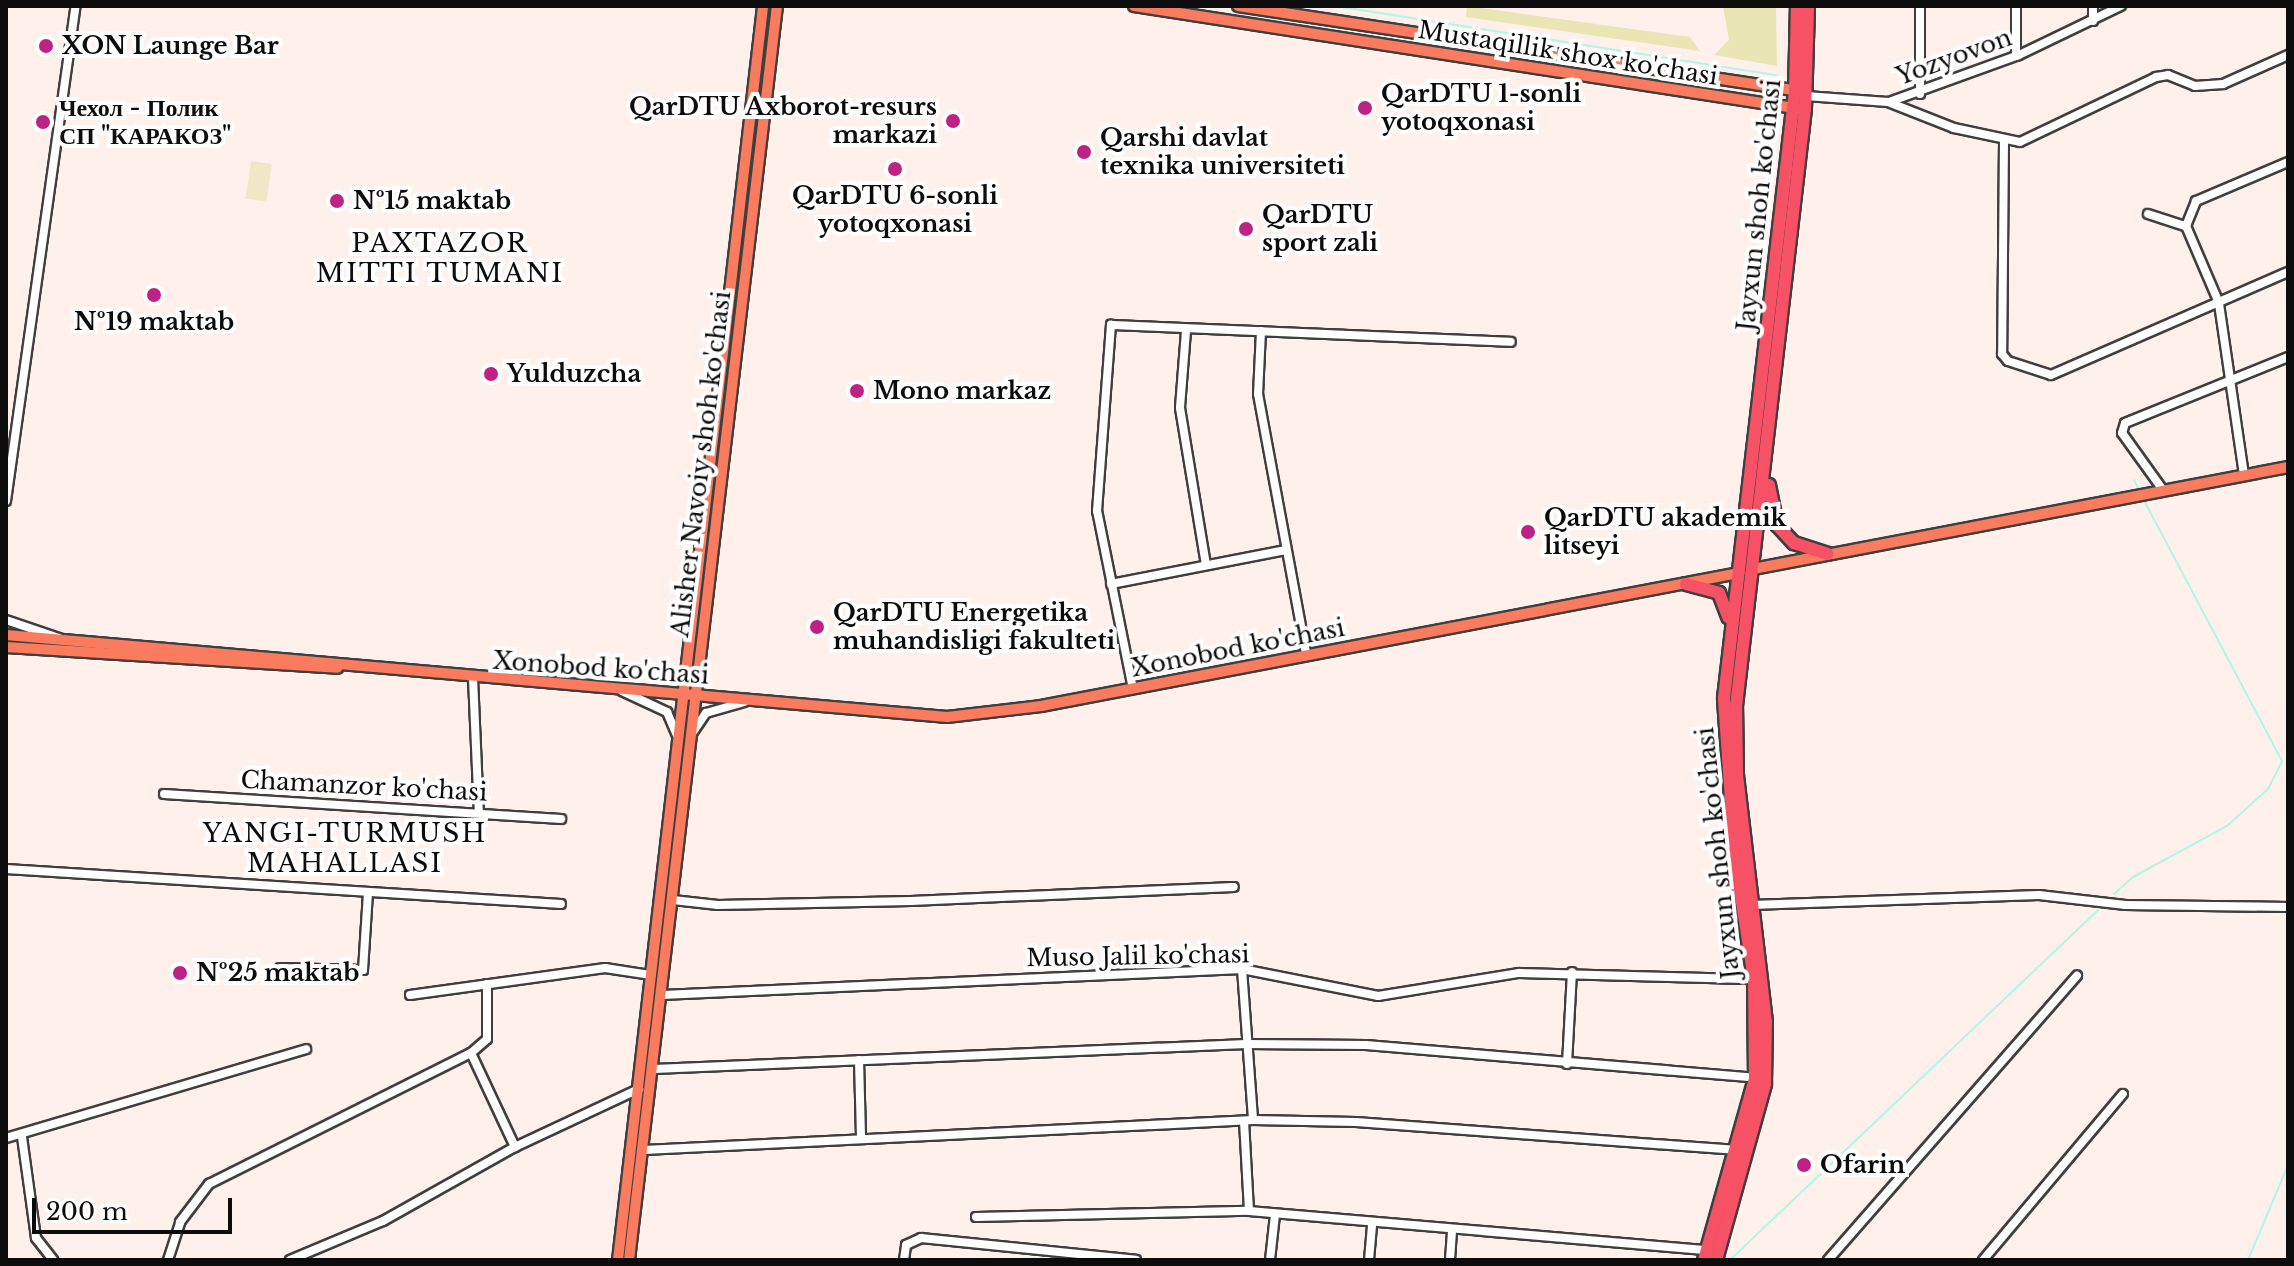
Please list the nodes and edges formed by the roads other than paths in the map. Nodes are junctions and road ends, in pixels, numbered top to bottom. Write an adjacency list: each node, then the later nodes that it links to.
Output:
1 (76, 6): 35 (street)
2 (763, 6): 20 (main road, Alisher Navoiy shoh ko'chasi)
3 (777, 6): 21 (main road, Alisher Navoiy shoh ko'chasi)
4 (1134, 6): 16 (main road, Mustaqillik shox ko'chasi)
5 (1238, 6): 16 (main road, Mustaqillik shox ko'chasi)
6 (1797, 6): 16 (highway, Jayxun shoh ko'chasi)
7 (1808, 6): 16 (highway, Jayxun shoh ko'chasi)
8 (1920, 6): 15 (street)
9 (2016, 6): 14 (street)
10 (2093, 6): 12 (street)
11 (2121, 6): 12 (street, Yozyovon)
12 (2093, 21): 14 (street, Yozyovon)
13 (2288, 55): 18 (street)
14 (2016, 56): 15 (street, Yozyovon)
15 (1920, 94): 17 (street, Yozyovon)
16 (1801, 99): 17 (street); 32 (highway, Jayxun shoh ko'chasi); 41 (highway, Jayxun shoh ko'chasi)
17 (1888, 102): 18 (street)
18 (2004, 141): 25 (street)
19 (2288, 162): 23 (street)
20 (742, 189): 21 (street); 36 (main road, Alisher Navoiy shoh ko'chasi)
21 (754, 190): 36 (main road, Alisher Navoiy shoh ko'chasi)
22 (2148, 214): 23 (street)
23 (2186, 226): 25 (street)
24 (2288, 272): 25 (street)
25 (2219, 303): 30 (street)
26 (1186, 331): 27 (street); 39 (street); 42 (street)
27 (1261, 331): 28 (street); 37 (street)
28 (1511, 342)
29 (2288, 357): 30 (street)
30 (2231, 381): 33 (street); 34 (street)
31 (2288, 467): 33 (main road)
32 (1767, 468): 38 (highway); 40 (highway, Jayxun shoh ko'chasi)
33 (2244, 475): 34 (main road)
34 (2163, 490): 38 (main road)
35 (6, 501)
36 (711, 501): 54 (main road, Alisher Navoiy shoh ko'chasi); 55 (main road, Alisher Navoiy shoh ko'chasi)
37 (1286, 550): 39 (street); 48 (street)
38 (1827, 554): 40 (main road)
39 (1206, 565): 42 (street)
40 (1753, 569): 41 (street, Xonobod ko'chasi); 67 (highway, Jayxun shoh ko'chasi)
41 (1739, 573): 43 (main road, Xonobod ko'chasi); 49 (highway, Jayxun shoh ko'chasi)
42 (1111, 584): 53 (street)
43 (1686, 584): 48 (main road, Xonobod ko'chasi); 49 (highway)
44 (6, 620): 46 (street)
45 (6, 635): 46 (main road, Xonobod ko'chasi)
46 (63, 640): 50 (main road, Xonobod ko'chasi)
47 (6, 647): 50 (main road, Xonobod ko'chasi)
48 (1306, 654): 53 (main road, Xonobod ko'chasi)
49 (1729, 654): 74 (highway, Jayxun shoh ko'chasi)
50 (343, 667): 51 (main road, Xonobod ko'chasi)
51 (473, 678): 52 (main road, Xonobod ko'chasi); 60 (street)
52 (618, 689): 54 (main road, Xonobod ko'chasi); 57 (street)
53 (1133, 689): 56 (main road, Xonobod ko'chasi)
54 (681, 694): 55 (main road, Xonobod ko'chasi); 57 (main road, Alisher Navoiy shoh ko'chasi)
55 (694, 695): 56 (main road, Xonobod ko'chasi); 58 (main road, Alisher Navoiy shoh ko'chasi)
56 (752, 700): 58 (street)
57 (678, 738): 72 (main road, Alisher Navoiy shoh ko'chasi)
58 (690, 740): 65 (main road, Alisher Navoiy shoh ko'chasi)
59 (164, 794): 60 (street, Chamanzor ko'chasi)
60 (479, 813): 61 (street, Chamanzor ko'chasi)
61 (561, 819)
62 (6, 869): 64 (street)
63 (1234, 887): 65 (street)
64 (368, 893): 66 (street); 69 (street)
65 (673, 900): 77 (main road, Alisher Navoiy shoh ko'chasi)
66 (561, 904)
67 (1751, 905): 68 (street); 101 (highway, Jayxun shoh ko'chasi)
68 (2288, 907)
69 (280, 968)
70 (1242, 969): 71 (street, Muso Jalil ko'chasi); 77 (street, Muso Jalil ko'chasi); 78 (street)
71 (1572, 972): 74 (street, Muso Jalil ko'chasi); 84 (street)
72 (651, 975): 75 (street); 79 (main road, Alisher Navoiy shoh ko'chasi)
73 (2077, 976): 112 (street)
74 (1754, 979): 86 (highway, Jayxun shoh ko'chasi)
75 (487, 984): 76 (street); 82 (street)
76 (410, 995)
77 (662, 995): 81 (main road, Alisher Navoiy shoh ko'chasi)
78 (1246, 1044): 83 (street); 84 (street); 89 (street)
79 (643, 1048): 81 (street); 87 (main road, Alisher Navoiy shoh ko'chasi)
80 (306, 1049): 90 (street)
81 (657, 1050): 85 (main road, Alisher Navoiy shoh ko'chasi)
82 (471, 1053): 93 (street); 103 (street)
83 (859, 1060): 85 (street); 92 (street)
84 (1567, 1064): 86 (street)
85 (654, 1069): 94 (main road, Alisher Navoiy shoh ko'chasi)
86 (1755, 1078): 95 (highway, Jayxun shoh ko'chasi)
87 (639, 1089): 93 (street); 105 (main road, Alisher Navoiy shoh ko'chasi)
88 (2123, 1094): 113 (street)
89 (1248, 1120): 92 (street); 95 (street); 96 (street)
90 (22, 1137): 91 (street); 102 (street)
91 (6, 1138)
92 (861, 1139): 94 (street)
93 (515, 1147): 104 (street)
94 (644, 1150): 106 (main road, Alisher Navoiy shoh ko'chasi)
95 (1738, 1150): 101 (highway, Jayxun shoh ko'chasi)
96 (1249, 1211): 97 (street); 98 (street)
97 (1275, 1215): 99 (street); 109 (street)
98 (976, 1217)
99 (1372, 1222): 100 (street); 110 (street)
100 (1452, 1229): 101 (street); 111 (street)
101 (1711, 1255)
102 (53, 1260)
103 (168, 1260)
104 (290, 1260)
105 (618, 1260)
106 (629, 1260)
107 (904, 1260): 108 (street)
108 (1136, 1260)
109 (1270, 1260)
110 (1369, 1260)
111 (1450, 1260)
112 (1828, 1260)
113 (1983, 1260)

